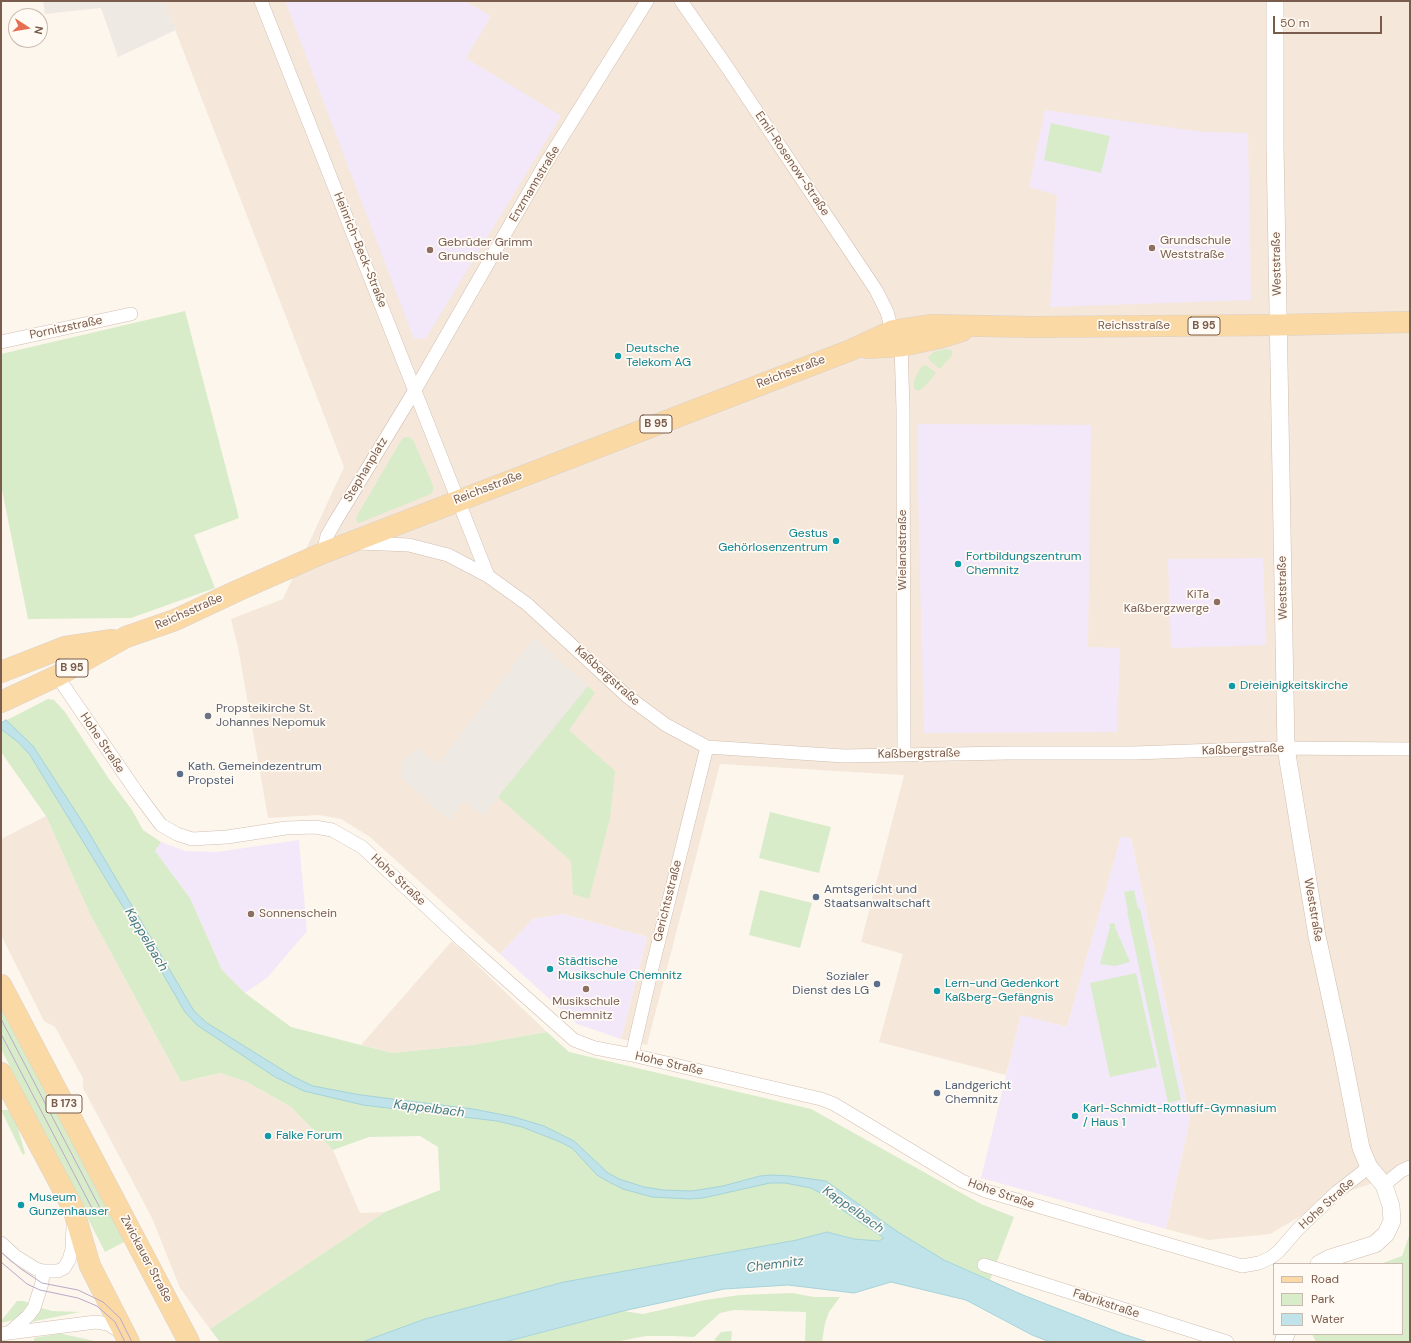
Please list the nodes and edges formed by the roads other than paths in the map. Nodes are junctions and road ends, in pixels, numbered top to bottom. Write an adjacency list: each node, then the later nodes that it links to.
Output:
1 (261, 1): 10 (street, Heinrich-Beck-Straße)
2 (647, 1): 10 (street, Enzmannstraße)
3 (681, 1): 8 (street, Emil-Rosenow-Straße)
4 (1275, 1): 7 (street, Weststraße)
5 (131, 314): 9 (street, Pornitzstraße)
6 (1410, 322): 7 (main road, Reichsstraße / B 95)
7 (1278, 325): 8 (main road, Reichsstraße / B 95); 20 (street, Weststraße)
8 (897, 339): 11 (main road, Reichsstraße / B 95); 22 (street, Wielandstraße)
9 (1, 342)
10 (415, 390): 11 (street, Heinrich-Beck-Straße); 13 (street, Stephanplatz)
11 (458, 500): 12 (main road, Reichsstraße / B 95); 14 (street)
12 (349, 543): 13 (main road, Reichsstraße / B 95); 14 (street, Kaßbergstraße)
13 (323, 553): 15 (main road, Reichsstraße / B 95)
14 (488, 576): 19 (street, Kaßbergstraße)
15 (126, 637): 16 (main road, Reichsstraße / B 95); 17 (main road, Reichsstraße / B 95)
16 (6, 670)
17 (57, 676): 18 (main road, Reichsstraße / B 95); 24 (street, Hohe Straße)
18 (9, 699)
19 (707, 747): 22 (street, Kaßbergstraße); 24 (street, Gerichtsstraße)
20 (1286, 748): 21 (street, Kaßbergstraße); 22 (street, Kaßbergstraße); 26 (street, Weststraße)
21 (1410, 749)
22 (904, 754)
23 (1, 985): 36 (main road, Zwickauer Straße / B 173)
24 (632, 1055): 26 (street, Hohe Straße)
25 (1, 1073): 29 (main road)
26 (1369, 1167): 28 (street, Weststraße)
27 (1410, 1167): 28 (street)
28 (1384, 1185): 31 (street)
29 (73, 1208): 33 (street); 35 (main road)
30 (1, 1243): 33 (street)
31 (1321, 1263)
32 (984, 1265): 37 (street, Fabrikstraße)
33 (43, 1271): 34 (street)
34 (6, 1333): 35 (street)
35 (127, 1338)
36 (189, 1342)
37 (1227, 1342)

